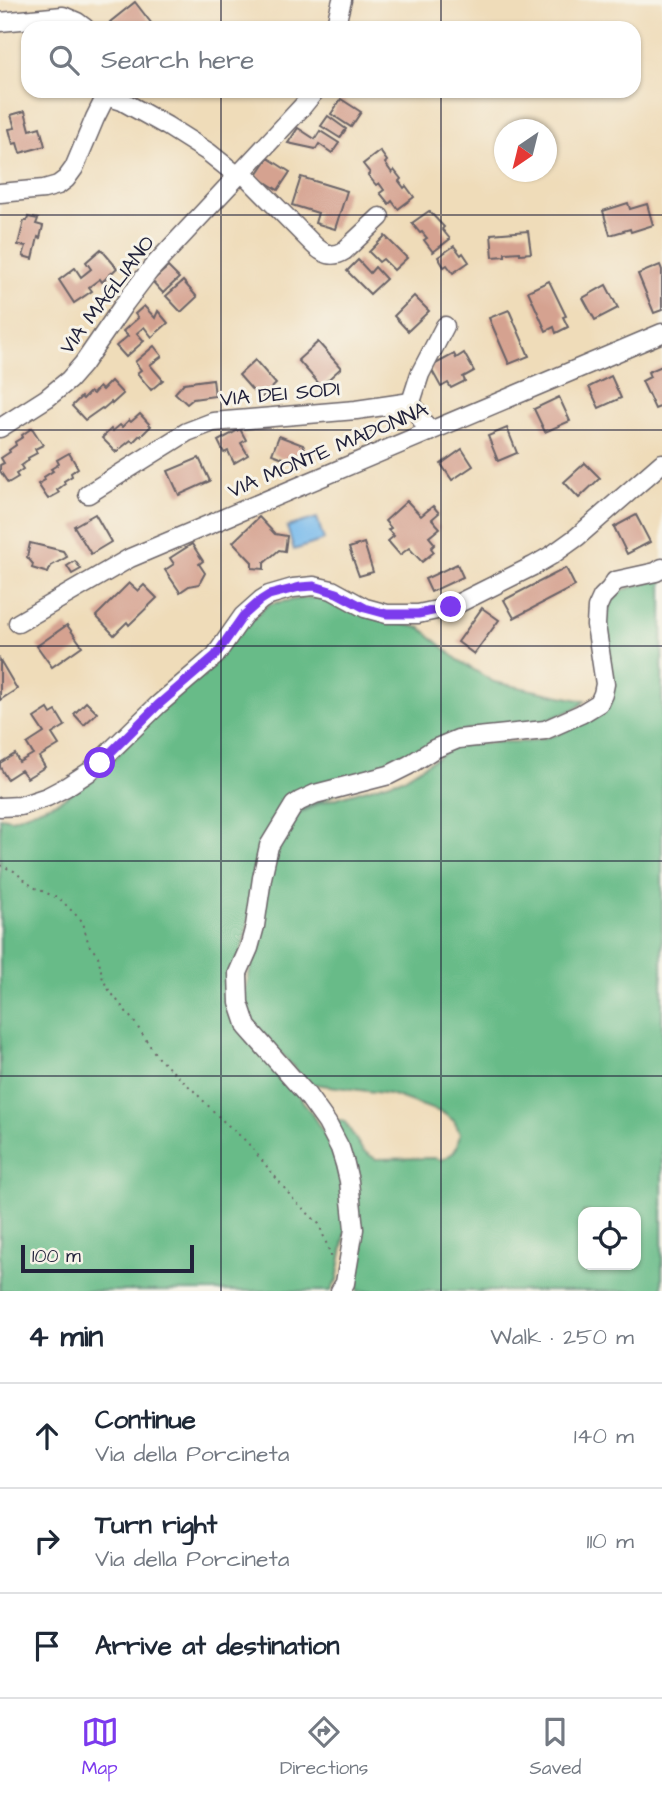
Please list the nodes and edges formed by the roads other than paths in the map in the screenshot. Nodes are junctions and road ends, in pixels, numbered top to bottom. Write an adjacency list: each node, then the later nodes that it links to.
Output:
1 (342, 0): 3 (street)
2 (75, 21): 4 (street)
3 (337, 21)
4 (0, 22)
5 (104, 98): 9 (street)
6 (116, 98): 8 (street)
7 (309, 98): 8 (street, VIA MAGLIANO)
8 (240, 174): 10 (street); 14 (street, VIA MAGLIANO)
9 (0, 193)
10 (380, 217)
11 (445, 326): 13 (street)
12 (662, 333): 15 (street, VIA MONTE MADONNA)
13 (411, 402): 15 (street); 17 (street, VIA DEI SODI)
14 (0, 428)
15 (429, 432): 19 (street, VIA MONTE MADONNA)
16 (662, 463): 20 (street)
17 (89, 494)
18 (662, 568): 21 (street)
19 (18, 623)
20 (0, 807)
21 (340, 1291)

